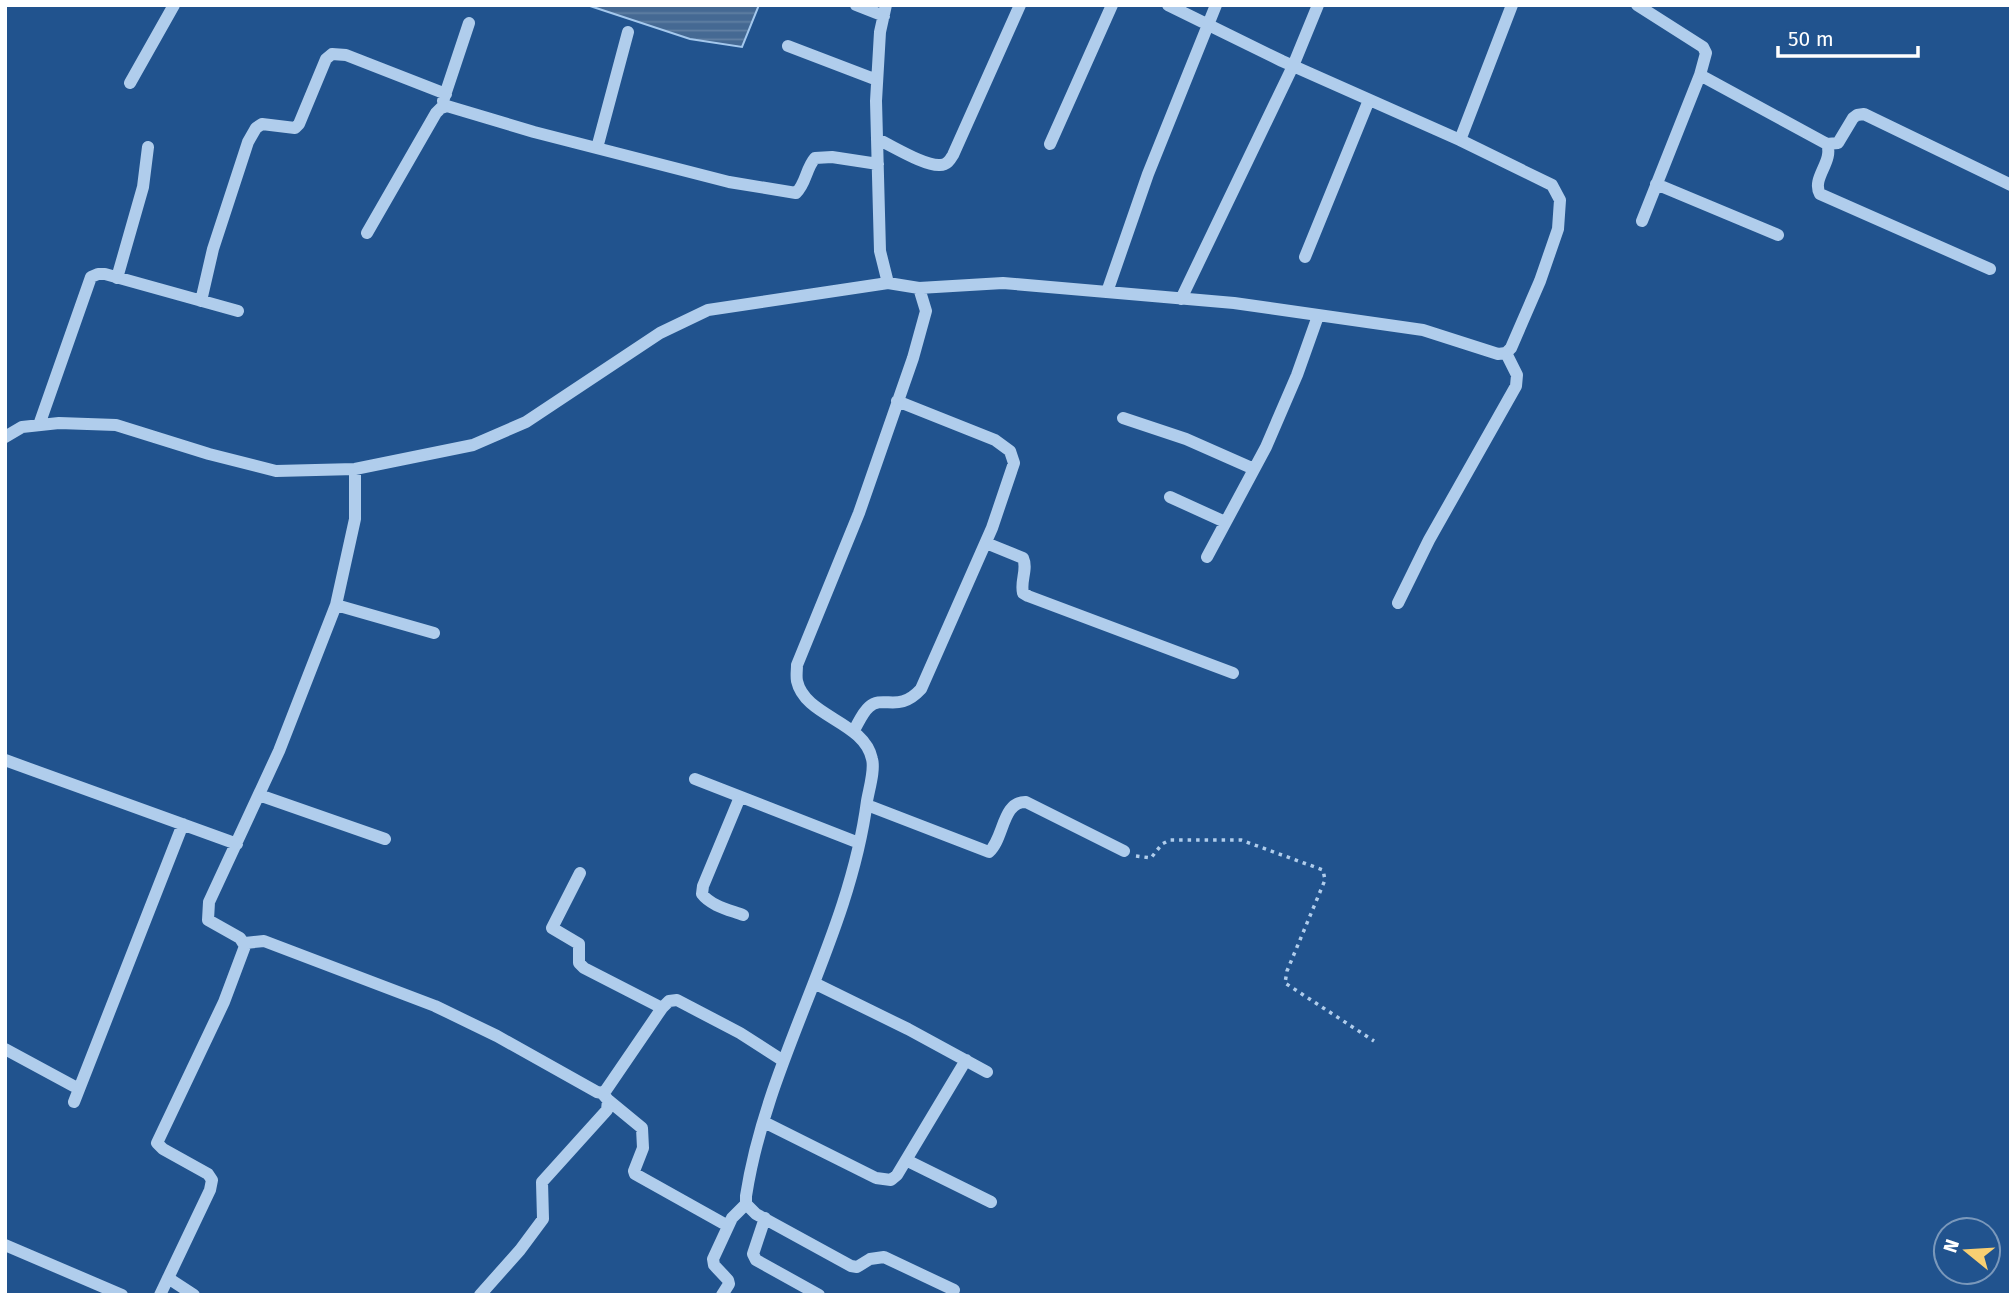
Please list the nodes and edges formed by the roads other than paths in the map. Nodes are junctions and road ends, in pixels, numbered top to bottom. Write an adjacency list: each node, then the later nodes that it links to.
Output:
1 (174, 5): 18 (street)
2 (856, 5): 10 (street)
3 (1020, 5): 22 (street)
4 (1112, 5): 24 (street)
5 (1168, 5): 12 (street)
6 (1216, 5): 12 (street)
7 (1318, 5): 15 (street)
8 (1512, 5): 23 (street)
9 (1637, 5): 16 (street)
10 (885, 11): 17 (street)
11 (469, 23): 19 (street)
12 (1207, 24): 15 (street); 39 (street)
13 (628, 32): 27 (street)
14 (788, 46): 17 (street)
15 (1293, 66): 20 (street); 40 (street)
16 (1700, 75): 25 (street); 29 (street)
17 (877, 80): 22 (street)
18 (130, 83)
19 (446, 94): 21 (street); 41 (street)
20 (1369, 100): 23 (street); 34 (street)
21 (441, 108): 27 (street); 32 (street)
22 (877, 139): 28 (street)
23 (1460, 140): 44 (street)
24 (1050, 144)
25 (1827, 144): 30 (street); 35 (street)
26 (148, 147): 36 (street)
27 (597, 148): 28 (street)
28 (878, 164): 37 (street)
29 (1656, 184): 31 (street); 33 (street)
30 (2011, 184)
31 (1642, 221)
32 (367, 233)
33 (1778, 235)
34 (1305, 257)
35 (1990, 269)
36 (117, 278): 41 (street); 47 (street)
37 (888, 283): 38 (street); 49 (street)
38 (919, 288): 39 (street); 45 (street)
39 (1107, 292): 40 (street)
40 (1181, 299): 43 (street)
41 (201, 301): 42 (street)
42 (238, 311)
43 (1318, 316): 44 (street); 50 (street)
44 (1506, 354): 55 (street)
45 (897, 401): 53 (street); 59 (street)
46 (1123, 418): 50 (street)
47 (39, 425): 48 (street); 49 (street)
48 (5, 437)
49 (355, 469): 56 (street)
50 (1254, 469): 52 (street)
51 (1170, 497): 52 (street)
52 (1225, 522): 54 (street)
53 (986, 543): 58 (street); 59 (street)
54 (1207, 557)
55 (1398, 603)
56 (336, 605): 57 (street); 62 (street)
57 (434, 633)
58 (1233, 673)
59 (853, 732): 64 (street)
60 (5, 760): 65 (street)
61 (695, 779): 63 (street)
62 (259, 795): 66 (street); 68 (street)
63 (740, 797): 67 (street); 71 (street)
64 (867, 805): 67 (street); 69 (street)
65 (183, 824): 68 (street); 79 (street)
66 (385, 839)
67 (859, 843): 73 (street)
68 (237, 844): 72 (street)
69 (1124, 851)
70 (580, 873): 74 (street)
71 (743, 915)
72 (245, 943): 80 (street); 89 (street)
73 (814, 983): 76 (street); 77 (street)
74 (662, 1008): 76 (street); 80 (street)
75 (5, 1049): 79 (street)
76 (782, 1060): 82 (street)
77 (966, 1060): 78 (street); 83 (street)
78 (987, 1072)
79 (79, 1088): 81 (street)
80 (605, 1096): 87 (street); 94 (street)
81 (74, 1102)
82 (764, 1122): 83 (street); 85 (street)
83 (906, 1160): 84 (street)
84 (991, 1202)
85 (747, 1204): 86 (street); 87 (street)
86 (765, 1219): 90 (street); 96 (street)
87 (729, 1226): 95 (street)
88 (5, 1245): 91 (street)
89 (168, 1278): 92 (street); 93 (street)
90 (954, 1290)
91 (122, 1295)
92 (160, 1295)
93 (194, 1295)
94 (480, 1295)
95 (722, 1295)
96 (818, 1295)

